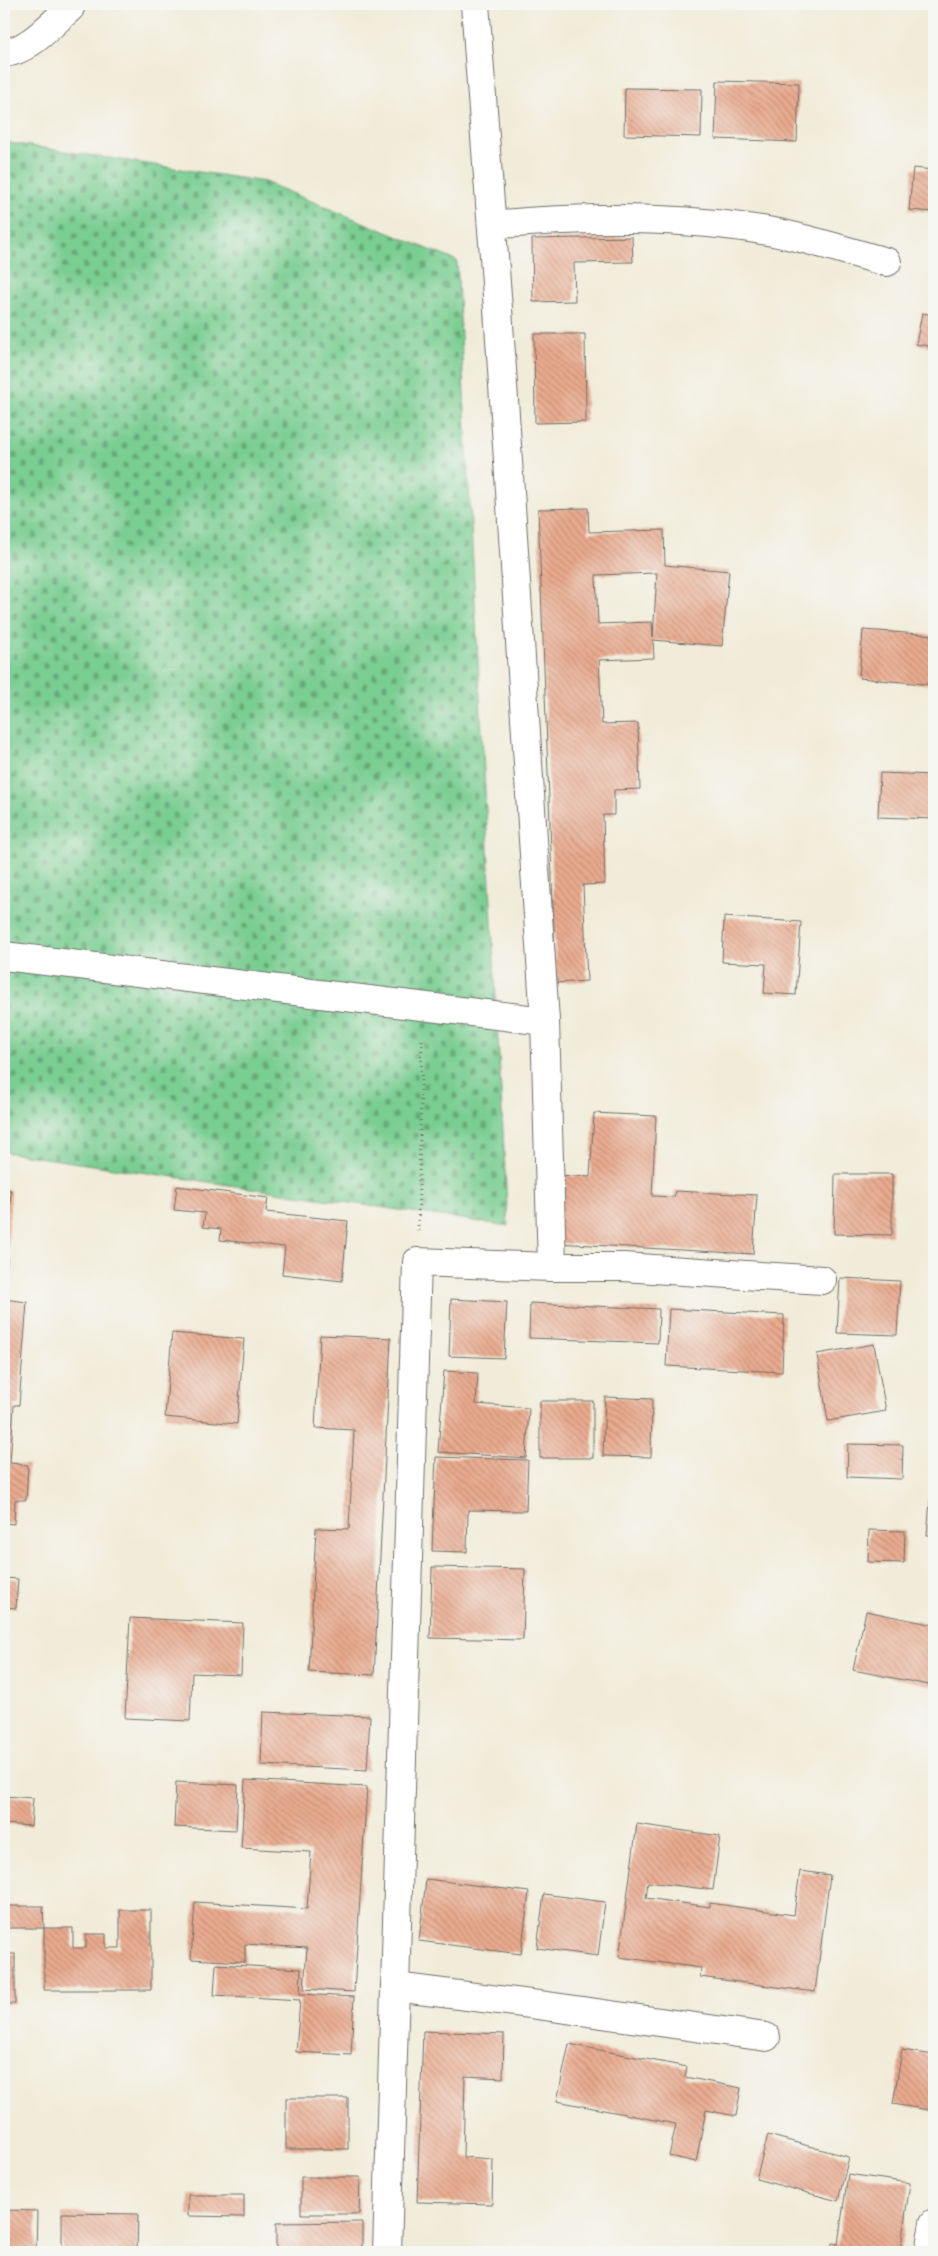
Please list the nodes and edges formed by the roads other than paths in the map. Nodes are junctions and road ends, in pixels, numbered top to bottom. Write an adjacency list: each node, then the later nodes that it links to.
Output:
1 (71, 4): 3 (street)
2 (475, 4): 4 (street)
3 (4, 53)
4 (492, 225): 5 (street); 7 (street)
5 (887, 262)
6 (4, 956): 7 (street)
7 (545, 1021): 8 (street)
8 (552, 1267): 9 (street); 10 (street)
9 (822, 1280)
10 (395, 1987): 11 (street); 13 (street)
11 (766, 2037)
12 (934, 2223): 14 (street)
13 (386, 2252)
14 (929, 2252)

